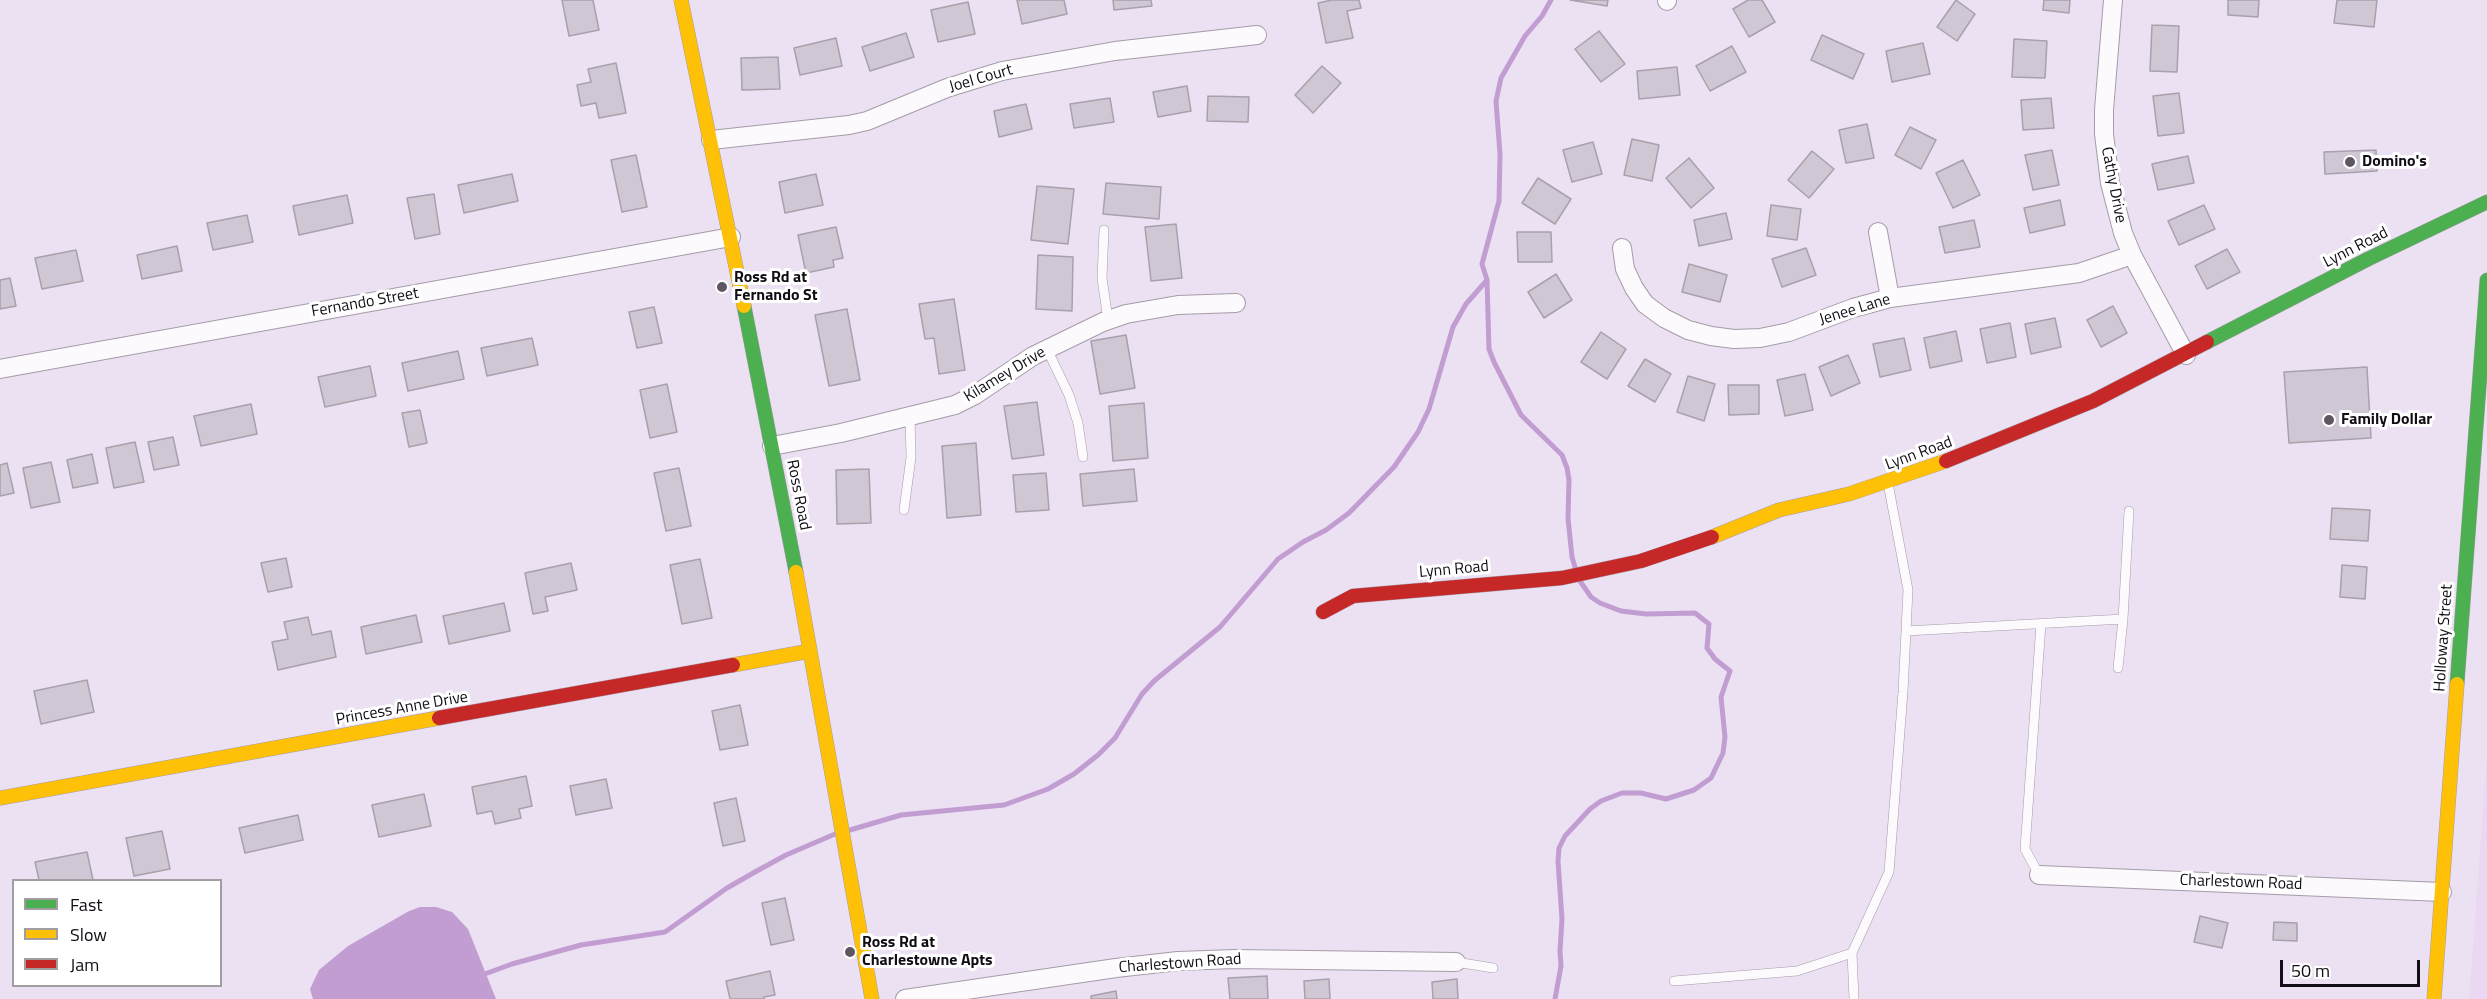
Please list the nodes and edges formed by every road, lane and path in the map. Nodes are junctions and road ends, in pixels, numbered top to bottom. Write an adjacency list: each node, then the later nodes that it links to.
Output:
1 (681, 0): 4 (main road, Ross Road)
2 (2113, 0): 10 (street, Cathy Drive)
3 (1257, 35): 4 (street, Joel Court)
4 (711, 140): 8 (main road, Ross Road)
5 (2487, 202): 16 (main road, Lynn Road)
6 (1104, 230): 14 (lane)
7 (1878, 232): 12 (street)
8 (731, 237): 17 (street, Fernando Street); 19 (main road, Ross Road)
9 (1622, 248): 12 (street, Jenee Lane)
10 (2132, 255): 12 (street, Jenee Lane); 16 (street, Cathy Drive)
11 (2487, 280): 32 (main road, Holloway Street)
12 (1890, 298)
13 (1236, 303): 14 (street, Kilamey Drive)
14 (1108, 320): 15 (street, Kilamey Drive)
15 (1047, 349): 18 (street, Kilamey Drive); 20 (lane)
16 (2186, 355): 21 (main road, Lynn Road)
17 (0, 369)
18 (910, 417): 19 (street, Kilamey Drive); 22 (lane)
19 (772, 446): 28 (main road, Ross Road)
20 (1083, 457)
21 (1888, 483): 24 (main road, Lynn Road); 27 (lane)
22 (904, 510)
23 (2129, 511): 25 (lane)
24 (1323, 612)
25 (2123, 619): 26 (lane); 29 (lane)
26 (2041, 624): 27 (lane); 31 (lane)
27 (1906, 631): 33 (lane)
28 (810, 651): 30 (main road, Princess Anne Drive); 37 (main road, Ross Road)
29 (2118, 668)
30 (0, 798)
31 (2039, 875): 32 (street, Charlestown Road)
32 (2442, 892): 40 (main road, Holloway Street)
33 (1852, 953): 36 (lane); 39 (lane)
34 (1456, 962): 35 (lane); 38 (street, Charlestown Road)
35 (1493, 968)
36 (1674, 981)
37 (872, 999)
38 (905, 999)
39 (1854, 999)
40 (2434, 999)

